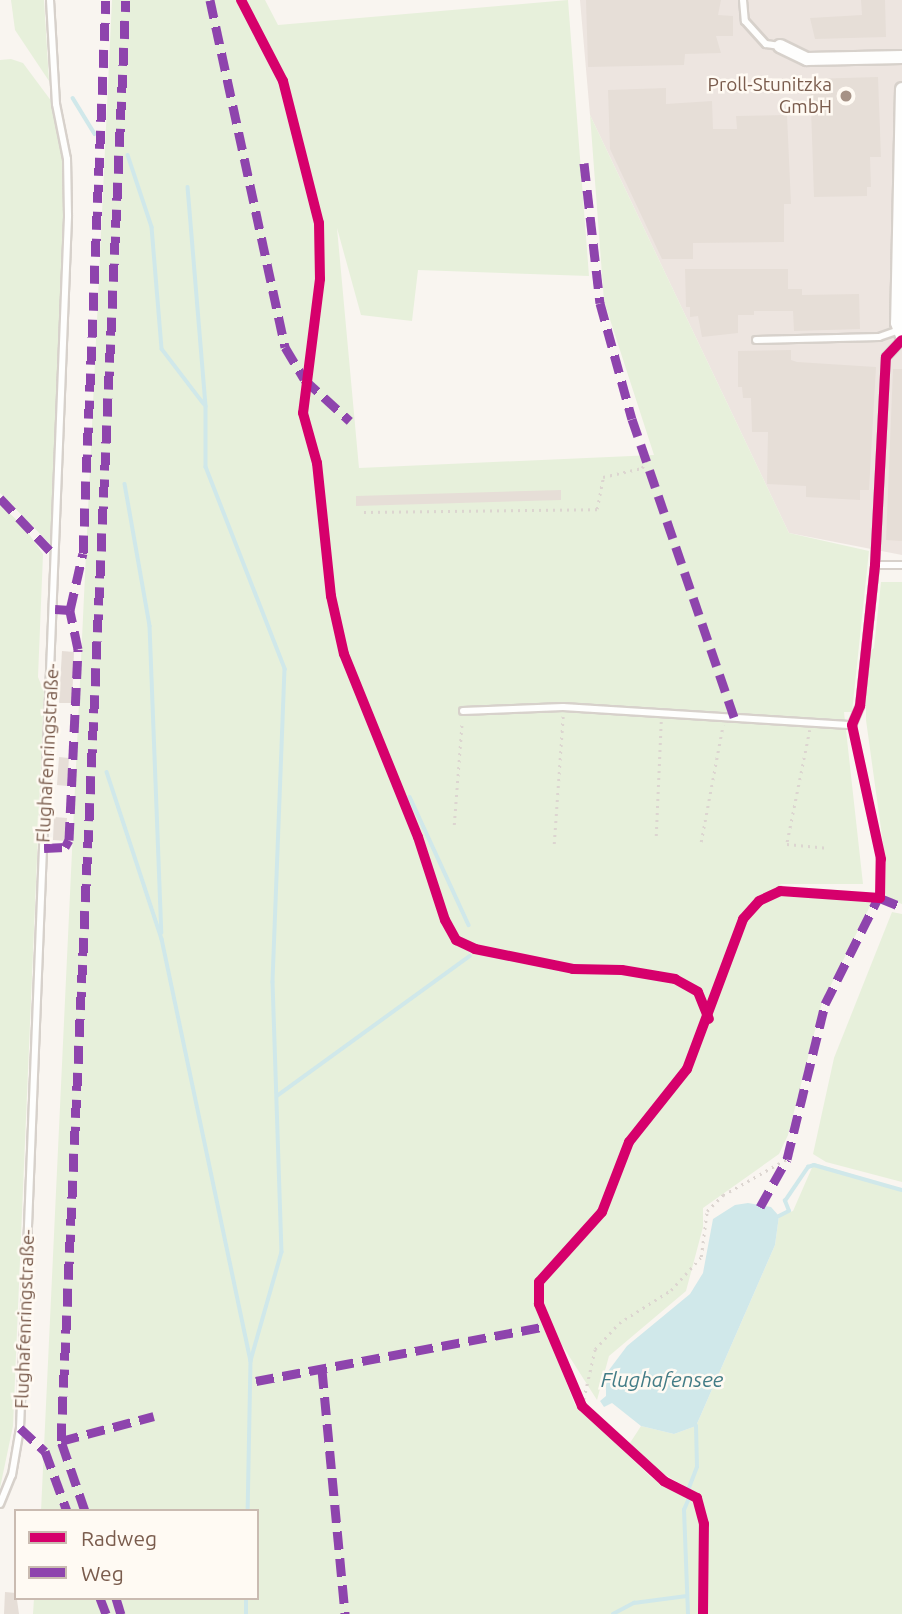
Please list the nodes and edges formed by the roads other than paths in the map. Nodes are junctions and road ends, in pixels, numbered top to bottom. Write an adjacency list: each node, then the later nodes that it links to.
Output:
1 (50, 0): 11 (lane, Flughafenringstraße-)
2 (743, 0): 3 (lane)
3 (780, 46): 4 (street)
4 (902, 57)
5 (902, 89): 6 (street)
6 (901, 335): 7 (lane); 8 (lane)
7 (756, 340)
8 (875, 565): 9 (lane); 10 (lane)
9 (902, 565)
10 (463, 710)
11 (0, 1504)

